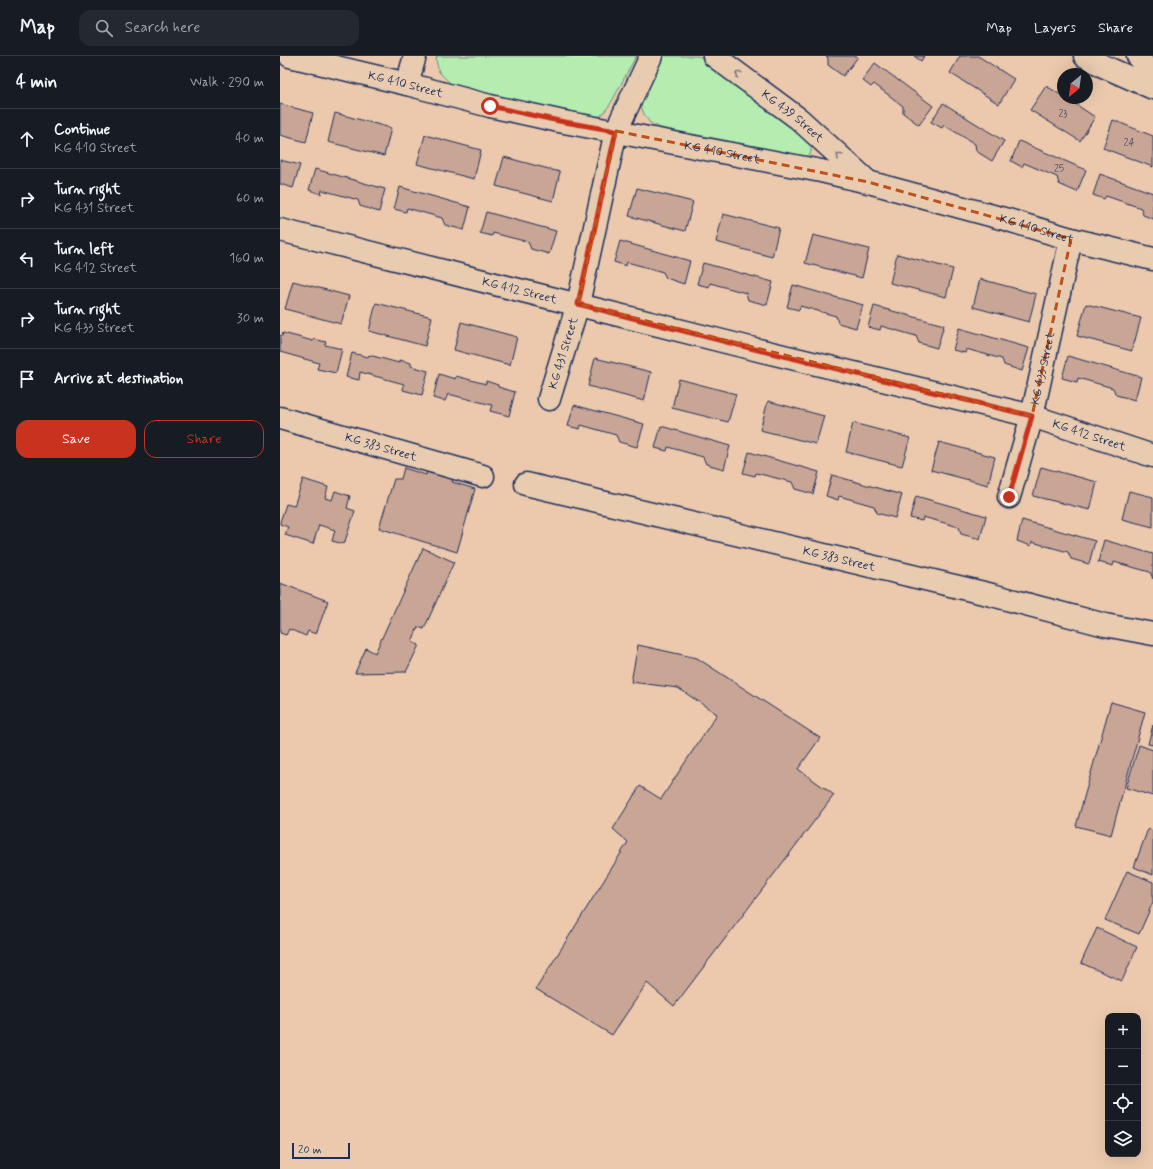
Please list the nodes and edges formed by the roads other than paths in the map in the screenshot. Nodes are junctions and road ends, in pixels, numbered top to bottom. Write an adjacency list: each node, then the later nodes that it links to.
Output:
1 (290, 56): 8 (street, KG 410 Street)
2 (415, 56): 8 (street)
3 (652, 56): 10 (street, KG 431 Street)
4 (714, 56): 11 (street, KG 439 Street, one-way to 4)
5 (1085, 56): 9 (street)
6 (1138, 56): 7 (street)
7 (1153, 80)
8 (407, 84): 10 (street, KG 410 Street)
9 (1153, 88)
10 (616, 131): 11 (street, KG 410 Street); 15 (street, KG 431 Street)
11 (868, 182): 13 (street, KG 410 Street)
12 (280, 230): 15 (street, KG 412 Street)
13 (1071, 239): 14 (street, KG 410 Street); 17 (street, KG 433 Street)
14 (1153, 259)
15 (578, 304): 16 (street, KG 431 Street); 17 (street, KG 412 Street)
16 (549, 399)
17 (1032, 416): 19 (street, KG 412 Street); 22 (street, KG 433 Street)
18 (280, 418): 20 (street, KG 383 Street)
19 (1153, 456)
20 (483, 476)
21 (526, 484): 23 (street, KG 383 Street)
22 (1009, 497)
23 (1153, 634)

